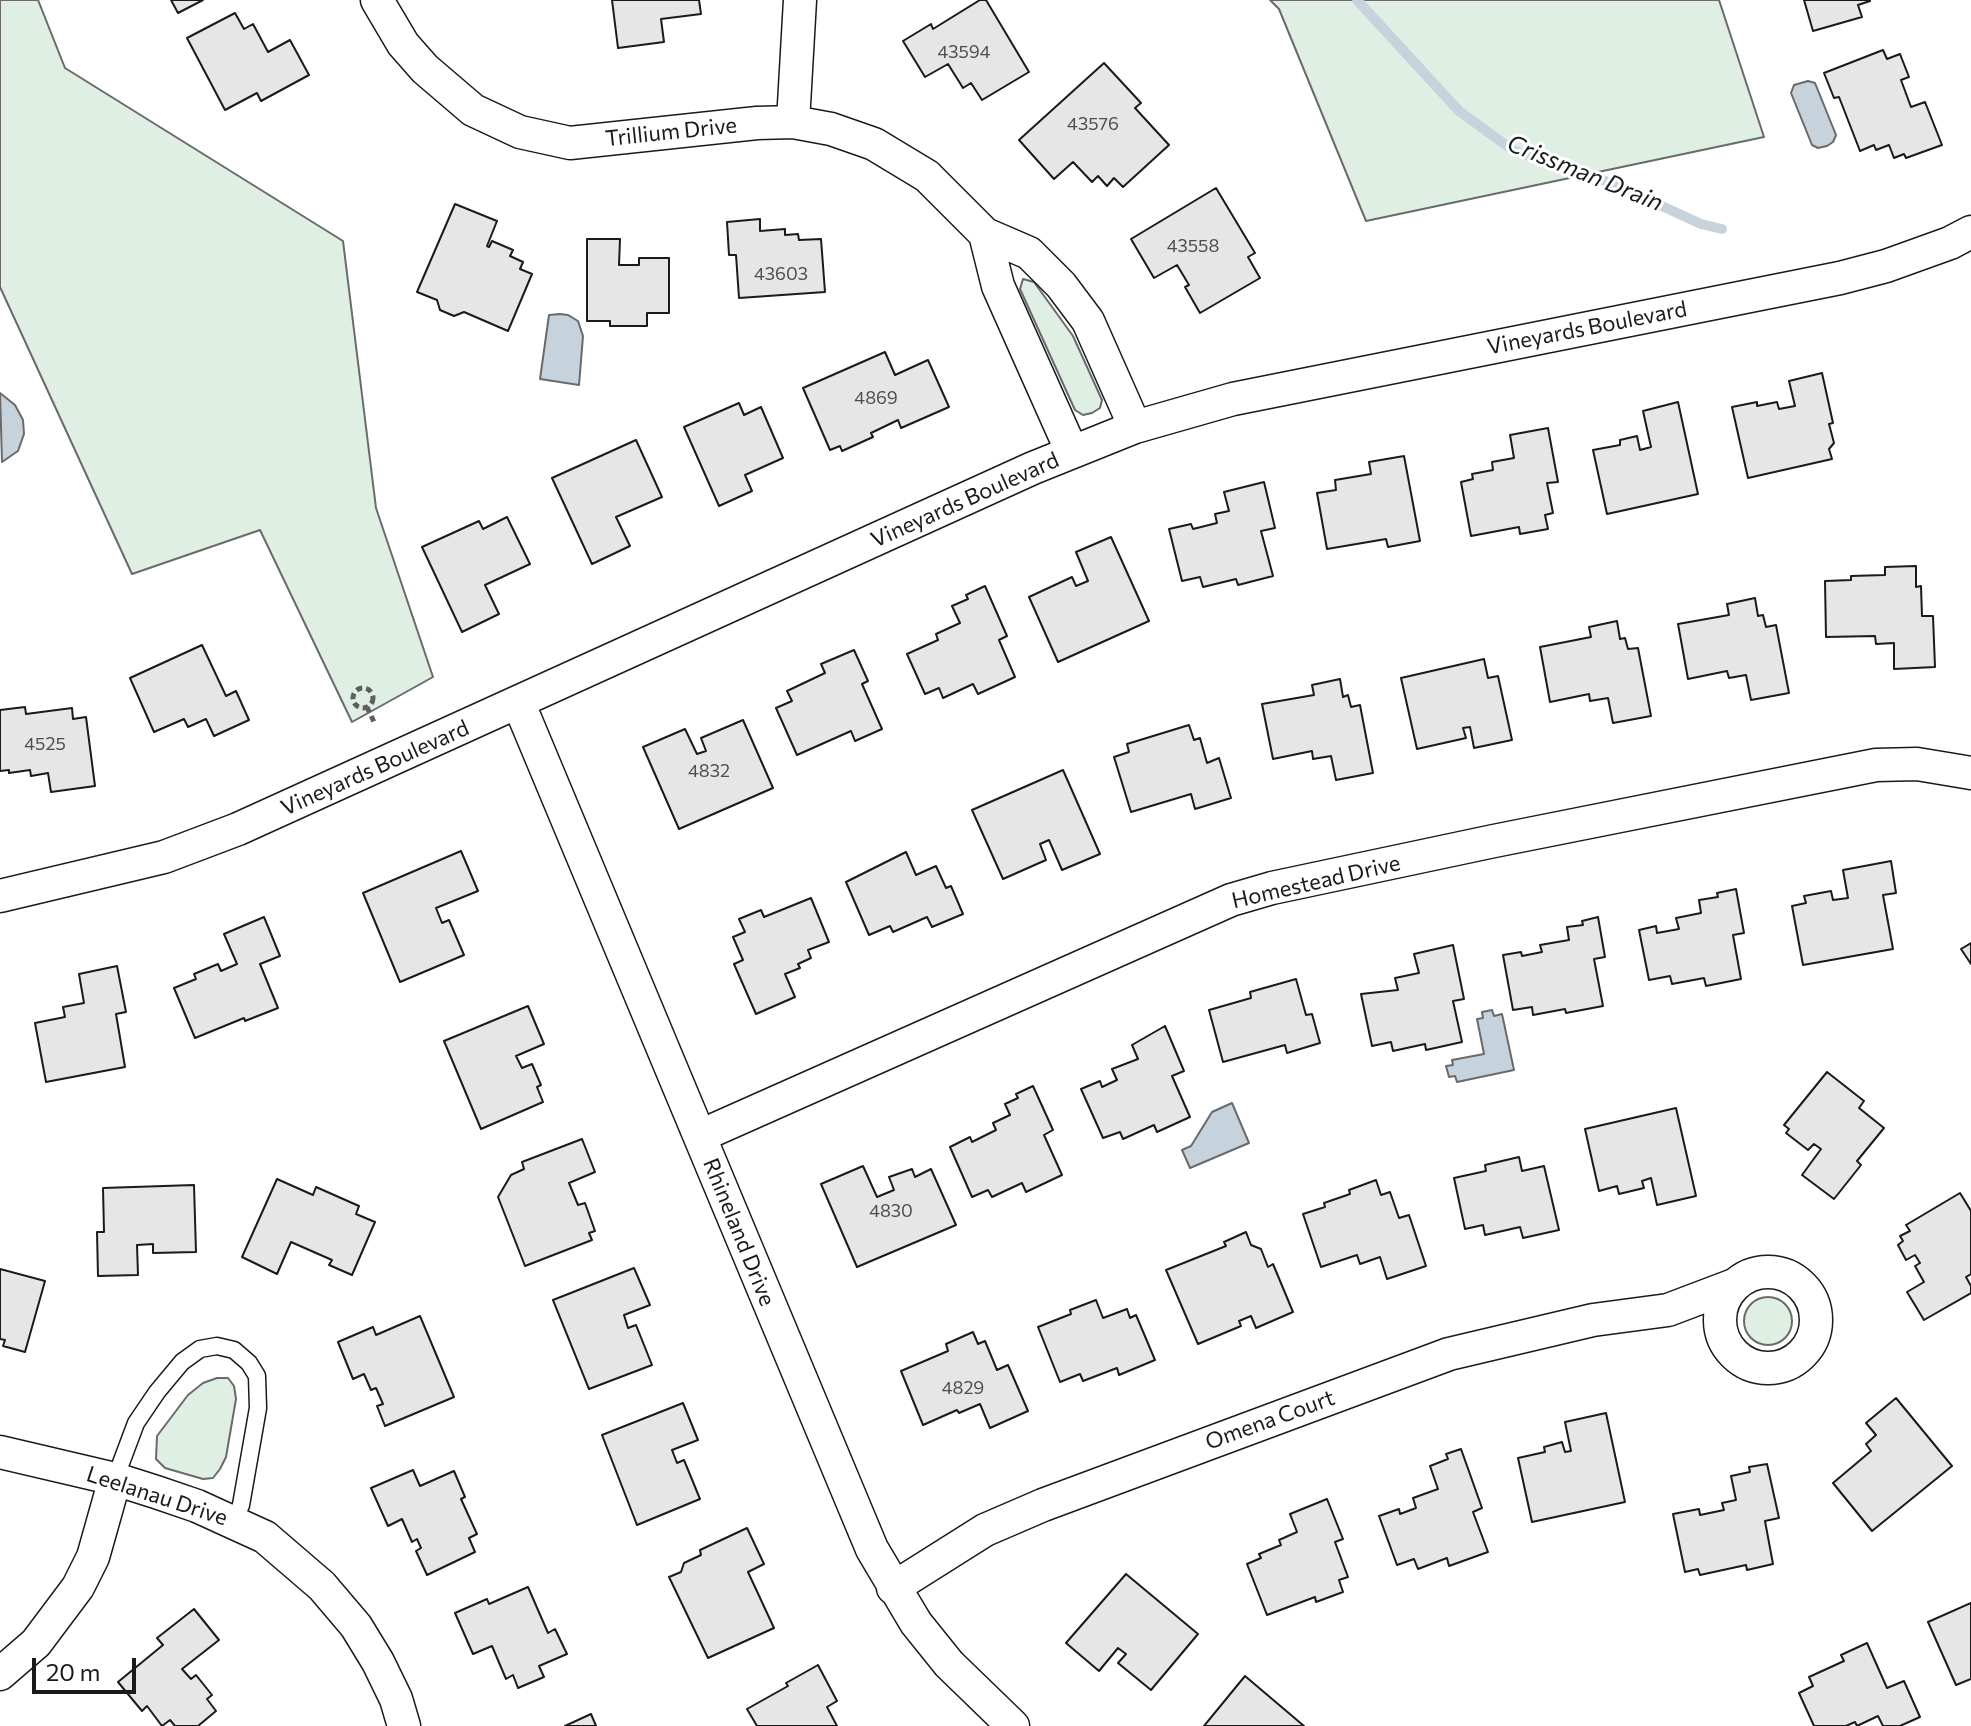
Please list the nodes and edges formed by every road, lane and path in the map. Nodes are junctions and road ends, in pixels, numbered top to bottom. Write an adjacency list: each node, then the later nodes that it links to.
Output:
1 (377, 0): 3 (street, Trillium Drive)
2 (800, 0): 3 (street)
3 (793, 122): 5 (street, Trillium Drive)
4 (1971, 232): 6 (street, Vineyards Boulevard)
5 (985, 234): 6 (street, Trillium Drive); 7 (street)
6 (1135, 427): 7 (street, Vineyards Boulevard)
7 (1072, 452): 8 (street, Vineyards Boulevard)
8 (519, 704): 12 (street, Vineyards Boulevard); 13 (street, Rhineland Drive)
9 (367, 707): 9 (path); 10 (path)
10 (374, 722)
11 (1971, 773): 13 (street, Homestead Drive)
12 (0, 896)
13 (700, 1136): 20 (street, Rhineland Drive)
14 (1734, 1285): 15 (street, Omena Court); 16 (street); 16 (street, Omena Court)
15 (1668, 1310): 16 (street, Omena Court); 20 (street, Omena Court)
16 (1725, 1344)
17 (0, 1452): 18 (street, Leelanau Drive)
18 (115, 1479): 19 (street, Leelanau Drive); 19 (lane); 21 (street)
19 (234, 1522): 22 (street, Leelanau Drive)
20 (893, 1588): 23 (street, Rhineland Drive)
21 (0, 1674)
22 (404, 1726)
23 (1013, 1726)

